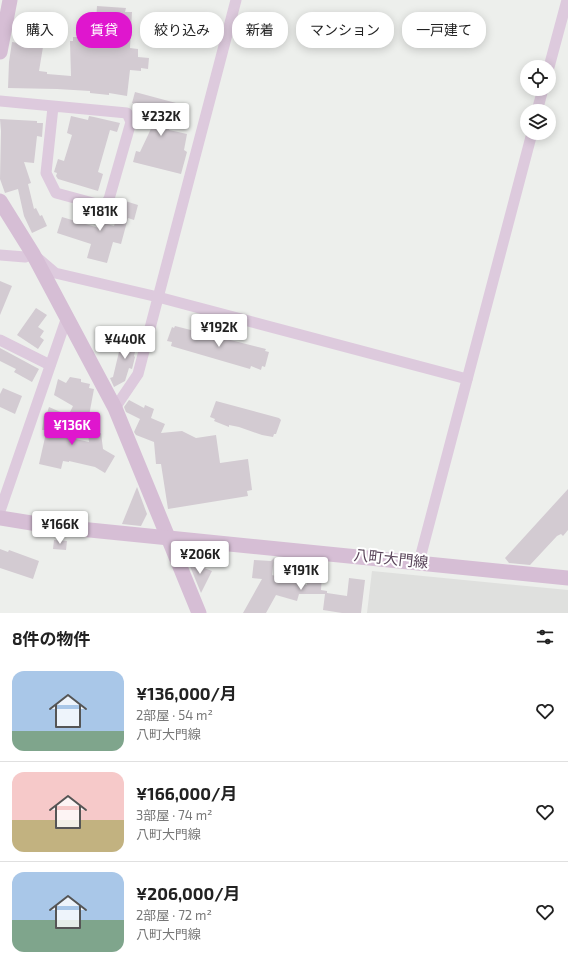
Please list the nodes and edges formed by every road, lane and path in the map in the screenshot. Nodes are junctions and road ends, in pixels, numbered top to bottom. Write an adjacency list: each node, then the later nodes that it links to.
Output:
1 (10, 0): 4 (main road)
2 (236, 0): 12 (street)
3 (567, 0): 5 (street)
4 (1, 43)
5 (551, 60)
6 (0, 101): 7 (street)
7 (53, 107): 7 (street)
8 (530, 140): 16 (street)
9 (0, 201): 10 (main road)
10 (33, 254): 11 (street); 12 (street); 13 (main road)
11 (0, 256)
12 (158, 297): 16 (street); 17 (street)
13 (67, 317): 15 (street); 17 (main road)
14 (0, 340): 15 (street)
15 (50, 365): 18 (street)
16 (467, 378): 21 (street)
17 (115, 408): 20 (main road)
18 (0, 511)
19 (0, 518): 20 (main road, 八町大門線)
20 (168, 538): 21 (main road, 八町大門線); 23 (main road)
21 (419, 562): 22 (main road, 八町大門線)
22 (568, 578)
23 (199, 613)

